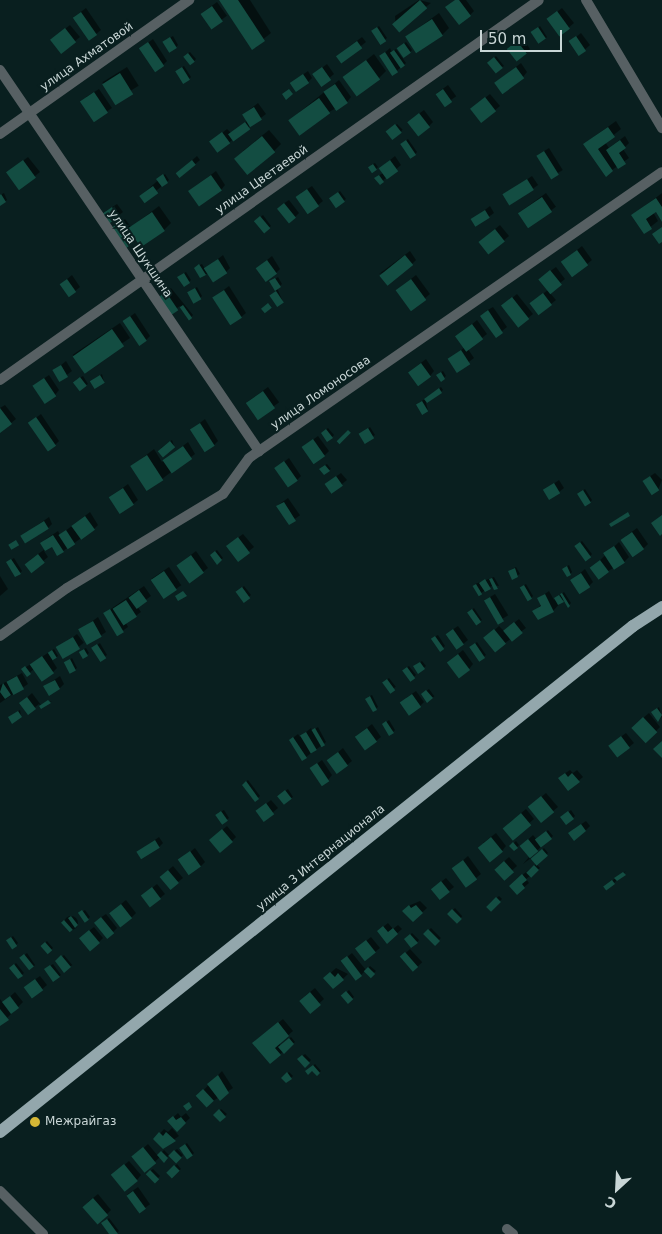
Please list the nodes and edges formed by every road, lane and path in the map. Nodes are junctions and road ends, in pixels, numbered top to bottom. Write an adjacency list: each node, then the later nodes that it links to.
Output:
1 (189, 0): 5 (street, улица Ахматовой)
2 (539, 0): 9 (street, улица Цветаевой)
3 (586, 0): 6 (street)
4 (0, 70): 5 (street, улица Шукшина)
5 (29, 114): 7 (street, улица Ахматовой); 9 (street, улица Шукшина)
6 (662, 128)
7 (0, 134)
8 (662, 172): 11 (street, улица Ломоносова)
9 (142, 280): 10 (street, улица Цветаевой); 11 (street, улица Шукшина)
10 (0, 380)
11 (259, 451): 13 (street, улица Ломоносова)
12 (662, 607): 14 (main road, улица 3 Интернационала)
13 (0, 636)
14 (0, 1132)
15 (0, 1191): 16 (street)
16 (43, 1234)

